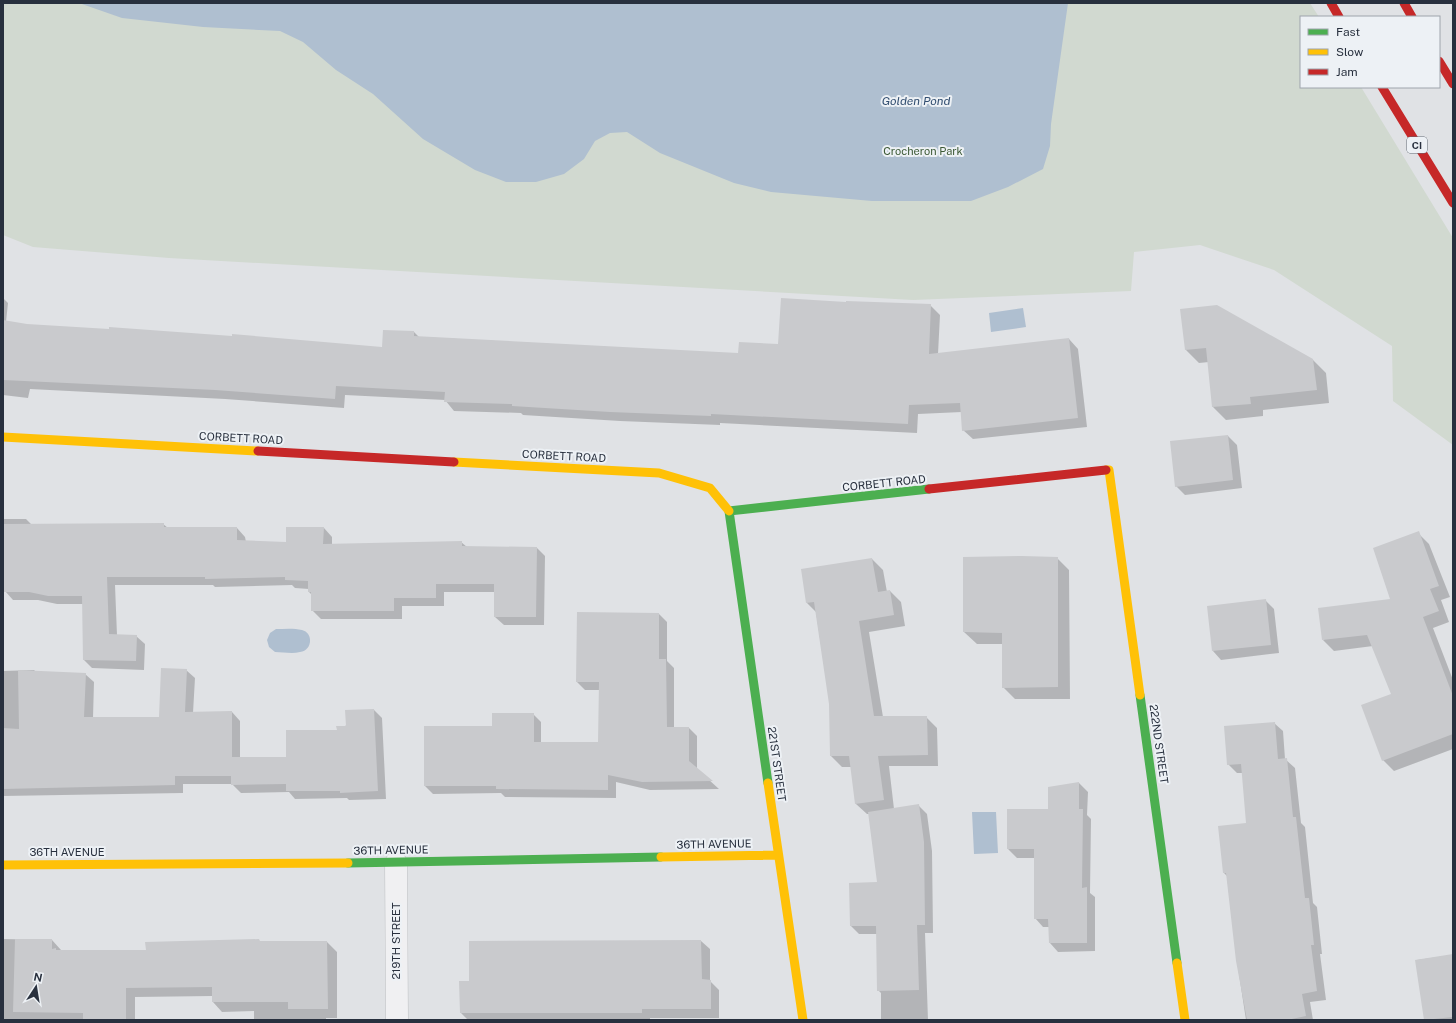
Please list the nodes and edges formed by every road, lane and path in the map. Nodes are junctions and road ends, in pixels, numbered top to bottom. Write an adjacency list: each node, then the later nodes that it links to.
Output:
1 (1331, 3): 3 (main road)
2 (1404, 3): 4 (main road)
3 (1338, 16)
4 (1411, 16)
5 (1440, 63): 6 (main road)
6 (1453, 84)
7 (1383, 88): 8 (main road, CI)
8 (1453, 203)
9 (3, 437): 11 (main road, CORBETT ROAD)
10 (1109, 470): 11 (main road, CORBETT ROAD); 17 (main road, 222ND STREET)
11 (729, 511): 12 (main road, 221ST STREET)
12 (778, 855): 13 (main road, 36TH AVENUE); 16 (main road, 221ST STREET)
13 (396, 863): 14 (main road, 36TH AVENUE); 15 (street, 219TH STREET)
14 (3, 864)
15 (396, 1020)
16 (803, 1020)
17 (1185, 1020)

